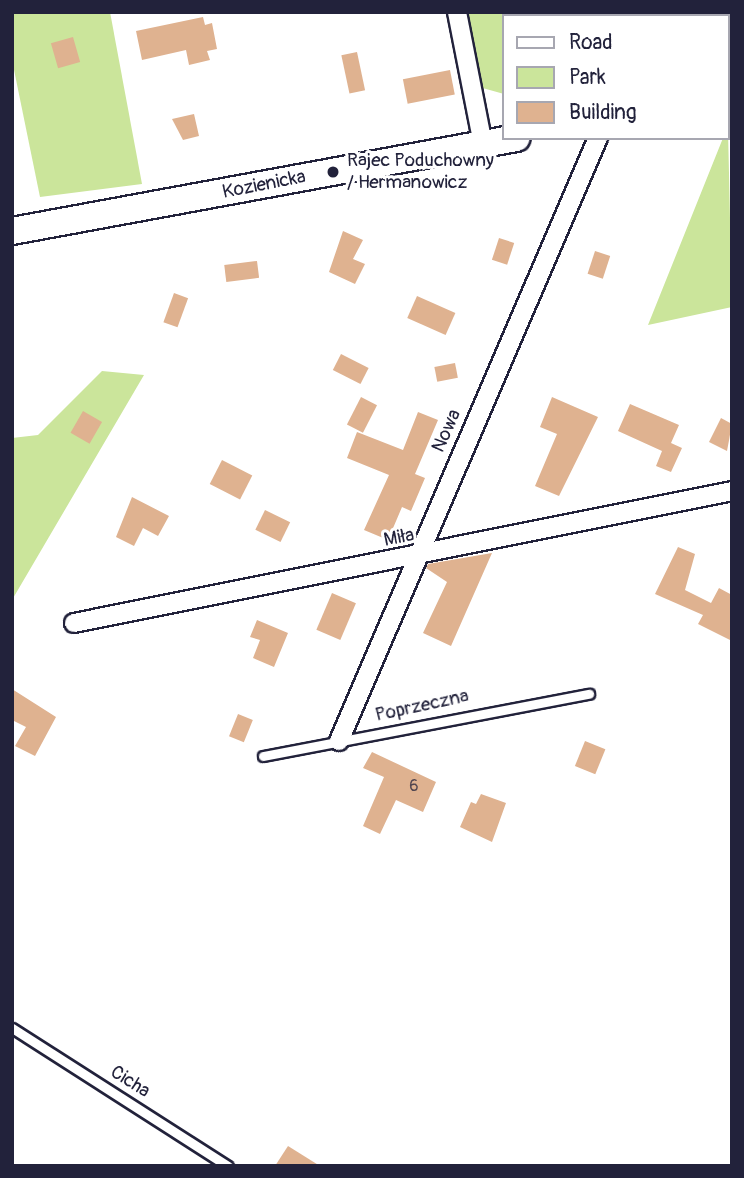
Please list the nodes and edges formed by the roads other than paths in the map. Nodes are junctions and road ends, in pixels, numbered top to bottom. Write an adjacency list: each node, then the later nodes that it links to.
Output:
1 (457, 12): 4 (street)
2 (505, 140): 4 (main road, Kozienicka)
3 (597, 140): 7 (street, Nowa)
4 (483, 144): 5 (main road, Kozienicka)
5 (12, 231)
6 (732, 491): 7 (street, Miła)
7 (416, 556): 8 (street, Miła); 10 (street, Nowa)
8 (75, 624)
9 (589, 694): 10 (lane, Poprzeczna)
10 (339, 741): 11 (lane, Poprzeczna)
11 (263, 756)
12 (12, 1028): 13 (lane, Cicha)
13 (228, 1166)

